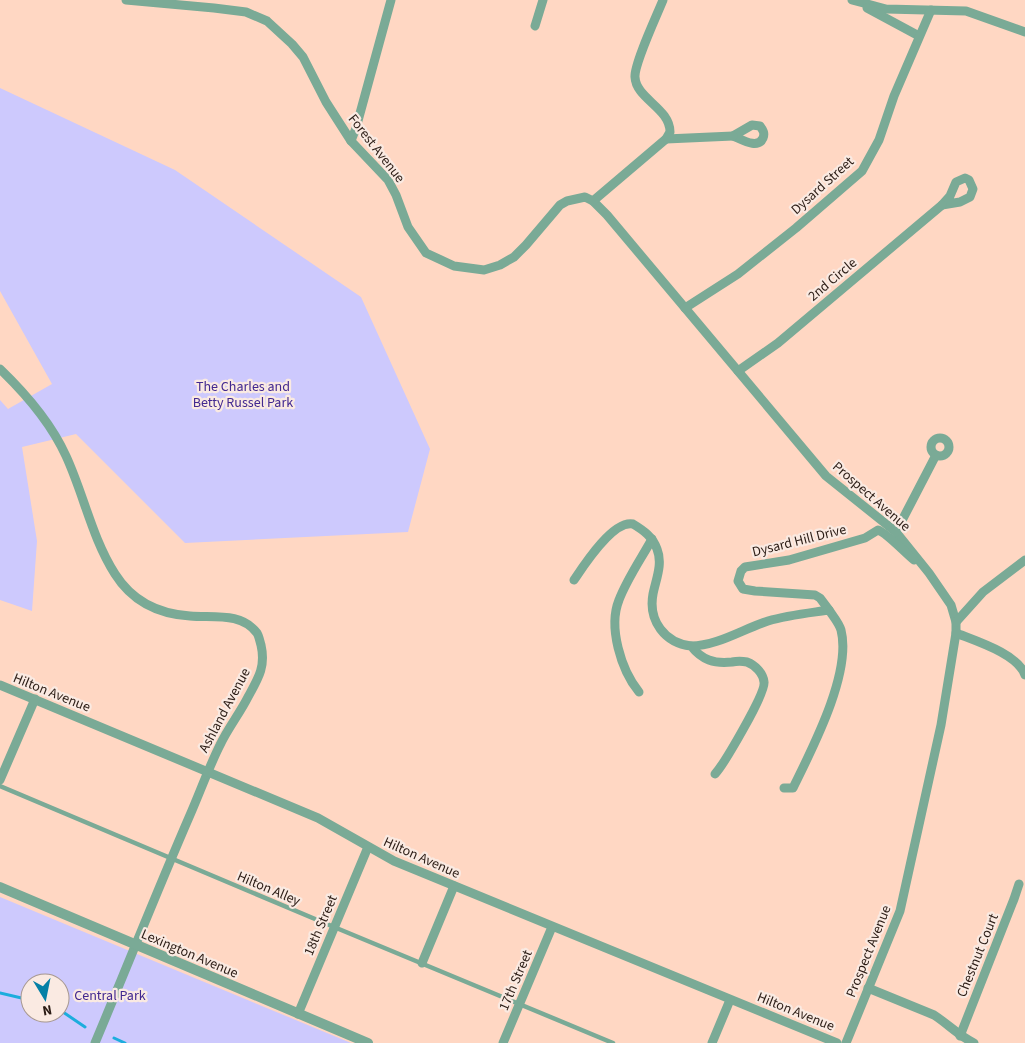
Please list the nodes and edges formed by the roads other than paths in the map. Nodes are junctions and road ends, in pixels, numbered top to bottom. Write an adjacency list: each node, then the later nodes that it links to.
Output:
1 (126, 0): 6 (street, Forest Avenue)
2 (391, 0): 13 (street)
3 (543, 0): 8 (street)
4 (663, 0): 12 (street)
5 (854, 1): 7 (street); 10 (street)
6 (225, 5): 13 (street, Forest Avenue)
7 (931, 10): 9 (street); 10 (street, Dysard Street)
8 (535, 26)
9 (1025, 32)
10 (919, 36): 16 (street, Dysard Street)
11 (733, 136): 12 (street)
12 (666, 139): 14 (street)
13 (351, 141): 14 (street, Forest Avenue)
14 (593, 201): 16 (street, Prospect Avenue)
15 (942, 205): 18 (street, 2nd Circle)
16 (685, 308): 18 (street, Prospect Avenue)
17 (0, 369): 33 (street, Ashland Avenue)
18 (738, 371): 20 (street, Prospect Avenue)
19 (936, 456): 20 (street)
20 (896, 532): 23 (street, Prospect Avenue)
21 (652, 539): 24 (street); 28 (street); 31 (street)
22 (1025, 560): 26 (street)
23 (929, 573): 25 (street, Dysard Hill Drive); 26 (street, Prospect Avenue)
24 (574, 580)
25 (830, 610): 28 (street); 37 (street, Dysard Hill Drive)
26 (956, 622): 27 (street, Prospect Avenue)
27 (956, 633): 29 (street); 47 (street, Prospect Avenue)
28 (691, 646): 34 (street)
29 (1025, 675)
30 (0, 685): 32 (street, Hilton Avenue)
31 (639, 692)
32 (34, 700): 33 (street, Hilton Avenue); 35 (street)
33 (209, 771): 38 (street, Hilton Avenue); 39 (street, Ashland Avenue)
34 (715, 774)
35 (0, 780)
36 (0, 786): 39 (lane, Hilton Alley)
37 (784, 788)
38 (368, 847): 41 (street, Hilton Avenue); 43 (street, 18th Street)
39 (171, 858): 43 (lane, Hilton Alley); 45 (street, Ashland Avenue)
40 (1018, 884): 51 (street, Chestnut Court)
41 (454, 886): 44 (street, Hilton Avenue); 46 (street)
42 (0, 888): 45 (street, Lexington Avenue)
43 (334, 927): 46 (lane, Hilton Alley); 50 (street, 18th Street)
44 (552, 927): 48 (street, Hilton Avenue); 49 (street, 17th Street)
45 (136, 945): 50 (street, Lexington Avenue); 52 (street, Ashland Avenue)
46 (422, 963): 49 (lane, Hilton Alley)
47 (868, 988): 51 (street); 58 (street, Prospect Avenue)
48 (730, 1000): 56 (street); 57 (street, Hilton Avenue)
49 (520, 1003): 54 (street, 17th Street); 55 (lane, Hilton Alley)
50 (298, 1014): 53 (street, Lexington Avenue)
51 (960, 1036): 59 (street)
52 (95, 1043)
53 (368, 1043)
54 (503, 1043)
55 (613, 1043)
56 (712, 1043)
57 (838, 1043)
58 (846, 1043)
59 (974, 1043)

